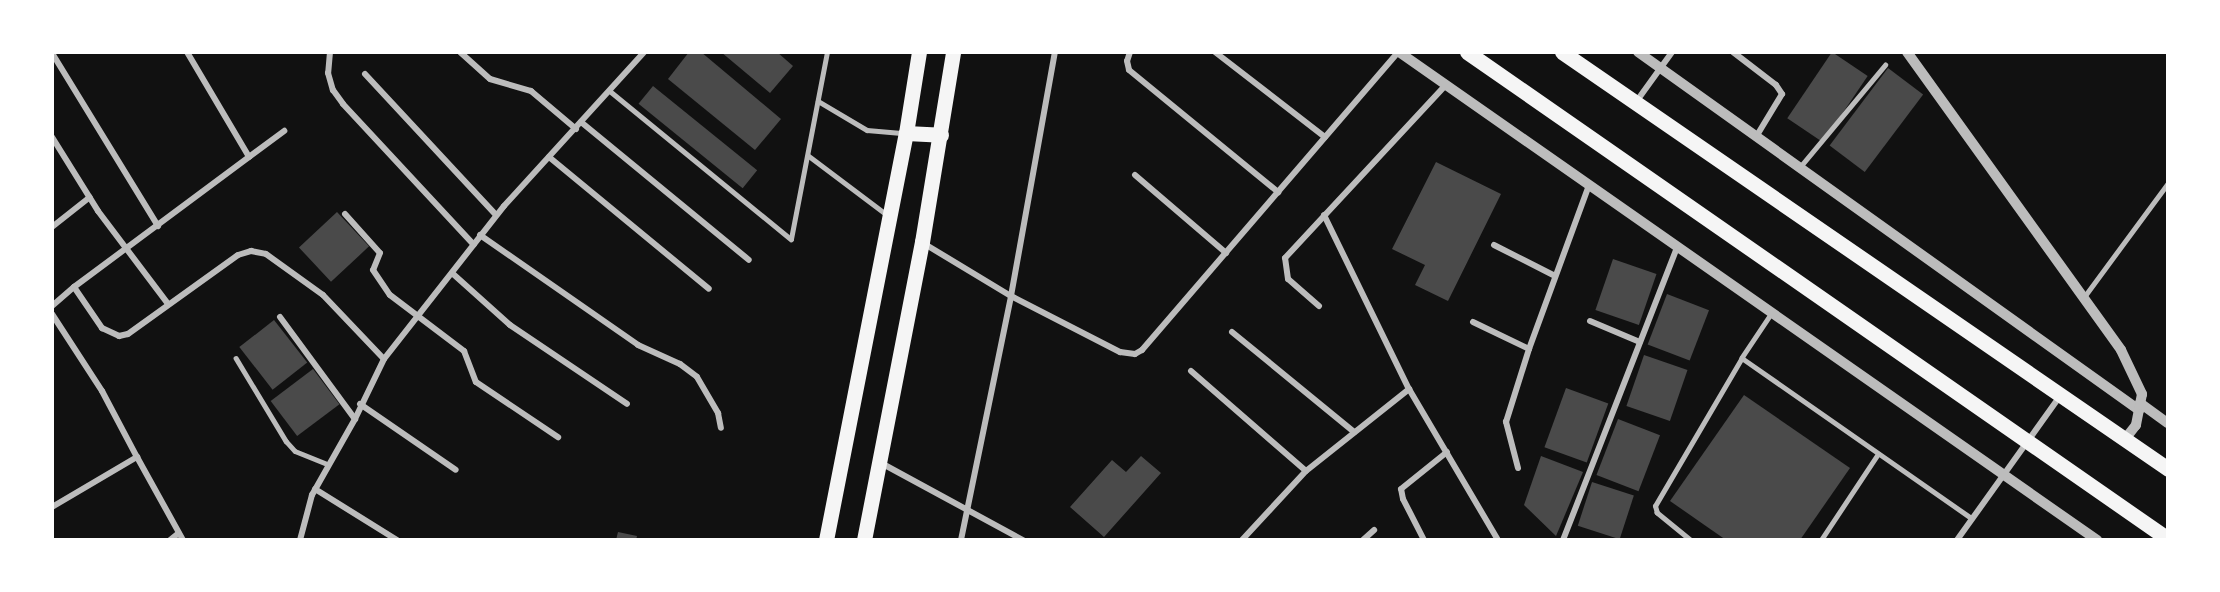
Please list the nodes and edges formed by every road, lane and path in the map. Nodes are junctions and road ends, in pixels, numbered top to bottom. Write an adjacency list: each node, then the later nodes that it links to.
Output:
1 (188, 52): 35 (street)
2 (330, 52): 51 (street)
3 (460, 52): 27 (street)
4 (827, 52): 24 (lane)
5 (919, 52): 29 (main road)
6 (953, 52): 30 (main road)
7 (1055, 52): 61 (street)
8 (1130, 52): 41 (street)
9 (1215, 52): 32 (street)
10 (1398, 52): 22 (street); 32 (street)
11 (1467, 52): 90 (main road)
12 (1562, 52): 25 (main road)
13 (1638, 52): 20 (street)
14 (1672, 52): 20 (street)
15 (1733, 52): 33 (street)
16 (1907, 52): 62 (street)
17 (54, 54): 47 (street)
18 (640, 54): 23 (street)
19 (1885, 65): 37 (lane)
20 (1661, 68): 25 (street); 33 (street)
21 (365, 74): 44 (street)
22 (1446, 85): 40 (street); 45 (street)
23 (610, 91): 26 (street); 34 (lane)
24 (818, 101): 29 (lane); 34 (lane)
25 (1636, 102): 80 (main road)
26 (581, 122): 27 (street); 56 (street)
27 (576, 129): 36 (street)
28 (284, 131): 35 (street)
29 (906, 133): 30 (main road); 46 (main road)
30 (941, 135): 50 (main road)
31 (52, 137): 42 (street)
32 (1325, 137): 41 (street)
33 (1756, 138): 37 (street)
34 (809, 156): 46 (lane)
35 (249, 157): 47 (street)
36 (549, 157): 44 (street); 60 (street)
37 (1798, 169): 83 (street)
38 (1135, 175): 55 (street)
39 (2168, 183): 62 (lane)
40 (1590, 185): 53 (street); 58 (street)
41 (1278, 192): 55 (street)
42 (90, 197): 48 (street); 54 (street)
43 (345, 213): 68 (street)
44 (496, 215): 49 (street)
45 (1324, 215): 65 (street); 79 (street)
46 (890, 217): 112 (main road)
47 (158, 225): 54 (street)
48 (52, 227)
49 (480, 235): 51 (street); 86 (street)
50 (922, 242): 61 (street); 94 (main road)
51 (474, 245): 57 (street)
52 (1494, 245): 58 (street)
53 (1677, 247): 66 (street); 73 (street)
54 (125, 250): 59 (street); 63 (street)
55 (1226, 253): 61 (street)
56 (749, 260)
57 (452, 273): 68 (street); 82 (street)
58 (1555, 276): 74 (street)
59 (74, 287): 63 (street); 64 (street)
60 (709, 290)
61 (1011, 297): 103 (street)
62 (2084, 297): 83 (street)
63 (168, 304): 77 (street)
64 (52, 306)
65 (1319, 306)
66 (1772, 313): 76 (lane); 100 (street)
67 (52, 314): 93 (street)
68 (418, 315): 77 (street); 88 (street)
69 (280, 318): 84 (street)
70 (1590, 321): 73 (street)
71 (1473, 322): 74 (street)
72 (1232, 332): 87 (street)
73 (1640, 342): 120 (street)
74 (1529, 350): 96 (street)
75 (236, 358): 95 (lane)
76 (1742, 358): 92 (lane); 121 (lane)
77 (384, 359): 81 (street)
78 (1191, 371): 99 (street)
79 (1409, 389): 87 (street); 91 (street)
80 (2060, 396): 89 (main road); 90 (street)
81 (360, 404): 84 (street); 98 (street)
82 (627, 404)
83 (2139, 407): 85 (street); 89 (street)
84 (355, 419): 95 (street)
85 (2168, 423)
86 (721, 428)
87 (1353, 432): 99 (street)
88 (558, 437)
89 (2126, 438): 97 (main road)
90 (2028, 442): 100 (street); 107 (main road)
91 (1447, 452): 118 (street); 119 (street)
92 (1878, 454): 104 (lane); 122 (lane)
93 (137, 457): 102 (street); 106 (street)
94 (878, 461): 103 (street); 113 (main road)
95 (328, 464): 101 (street)
96 (1518, 468)
97 (2168, 469)
98 (456, 470)
99 (1306, 471): 116 (street)
100 (2004, 474): 104 (street); 124 (street)
101 (315, 489): 110 (street); 111 (street)
102 (52, 507)
103 (968, 510): 114 (street); 115 (street)
104 (1971, 518): 123 (street)
105 (1374, 530): 117 (street)
106 (179, 533): 108 (street); 109 (street)
107 (2168, 539)
108 (170, 540)
109 (183, 540)
110 (300, 540)
111 (397, 540)
112 (826, 540)
113 (864, 540)
114 (961, 540)
115 (1023, 540)
116 (1242, 540)
117 (1363, 540)
118 (1424, 540)
119 (1498, 540)
120 (1563, 540)
121 (1690, 540)
122 (1821, 540)
123 (1957, 540)
124 (2097, 540)

